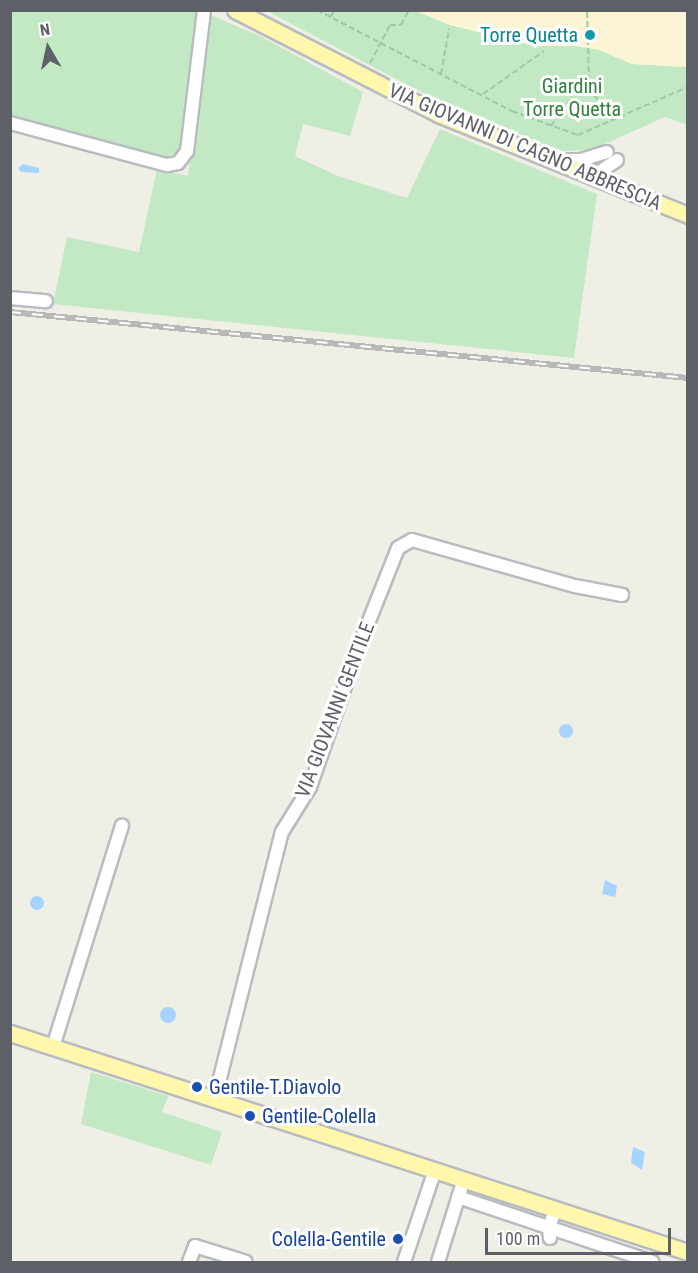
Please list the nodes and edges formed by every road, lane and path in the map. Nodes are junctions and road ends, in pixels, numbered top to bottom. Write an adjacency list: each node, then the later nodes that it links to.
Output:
1 (204, 10): 17 (street)
2 (236, 10): 19 (main road, VIA GIOVANNI DI CAGNO ABBRESCIA)
3 (317, 10): 7 (path)
4 (335, 10): 7 (path)
5 (587, 10): 13 (path)
6 (408, 12): 9 (path)
7 (330, 17): 9 (path)
8 (449, 29): 12 (path)
9 (380, 43): 11 (path); 12 (path)
10 (544, 51): 15 (path)
11 (370, 63)
12 (441, 74): 15 (path)
13 (583, 81): 16 (path); 18 (path)
14 (687, 87): 16 (path)
15 (482, 95): 18 (path)
16 (614, 120): 18 (path)
17 (10, 123)
18 (551, 126)
19 (542, 157): 21 (main road, VIA GIOVANNI DI CAGNO ABBRESCIA); 21 (street)
20 (617, 160): 21 (street)
21 (590, 176): 22 (main road, VIA GIOVANNI DI CAGNO ABBRESCIA)
22 (687, 215)
23 (10, 298): 24 (street)
24 (46, 301)
25 (622, 595): 29 (street, VIA GIOVANNI GENTILE)
26 (122, 826): 28 (street)
27 (10, 1033): 28 (main road)
28 (53, 1047): 29 (main road)
29 (215, 1098): 30 (main road)
30 (435, 1170): 31 (main road); 39 (street)
31 (464, 1179): 32 (street); 33 (main road)
32 (458, 1197): 34 (street); 40 (street)
33 (555, 1209): 34 (street); 35 (main road)
34 (549, 1233): 36 (street)
35 (687, 1252)
36 (651, 1262)
37 (189, 1263): 38 (street)
38 (246, 1263)
39 (404, 1263)
40 (438, 1263)

